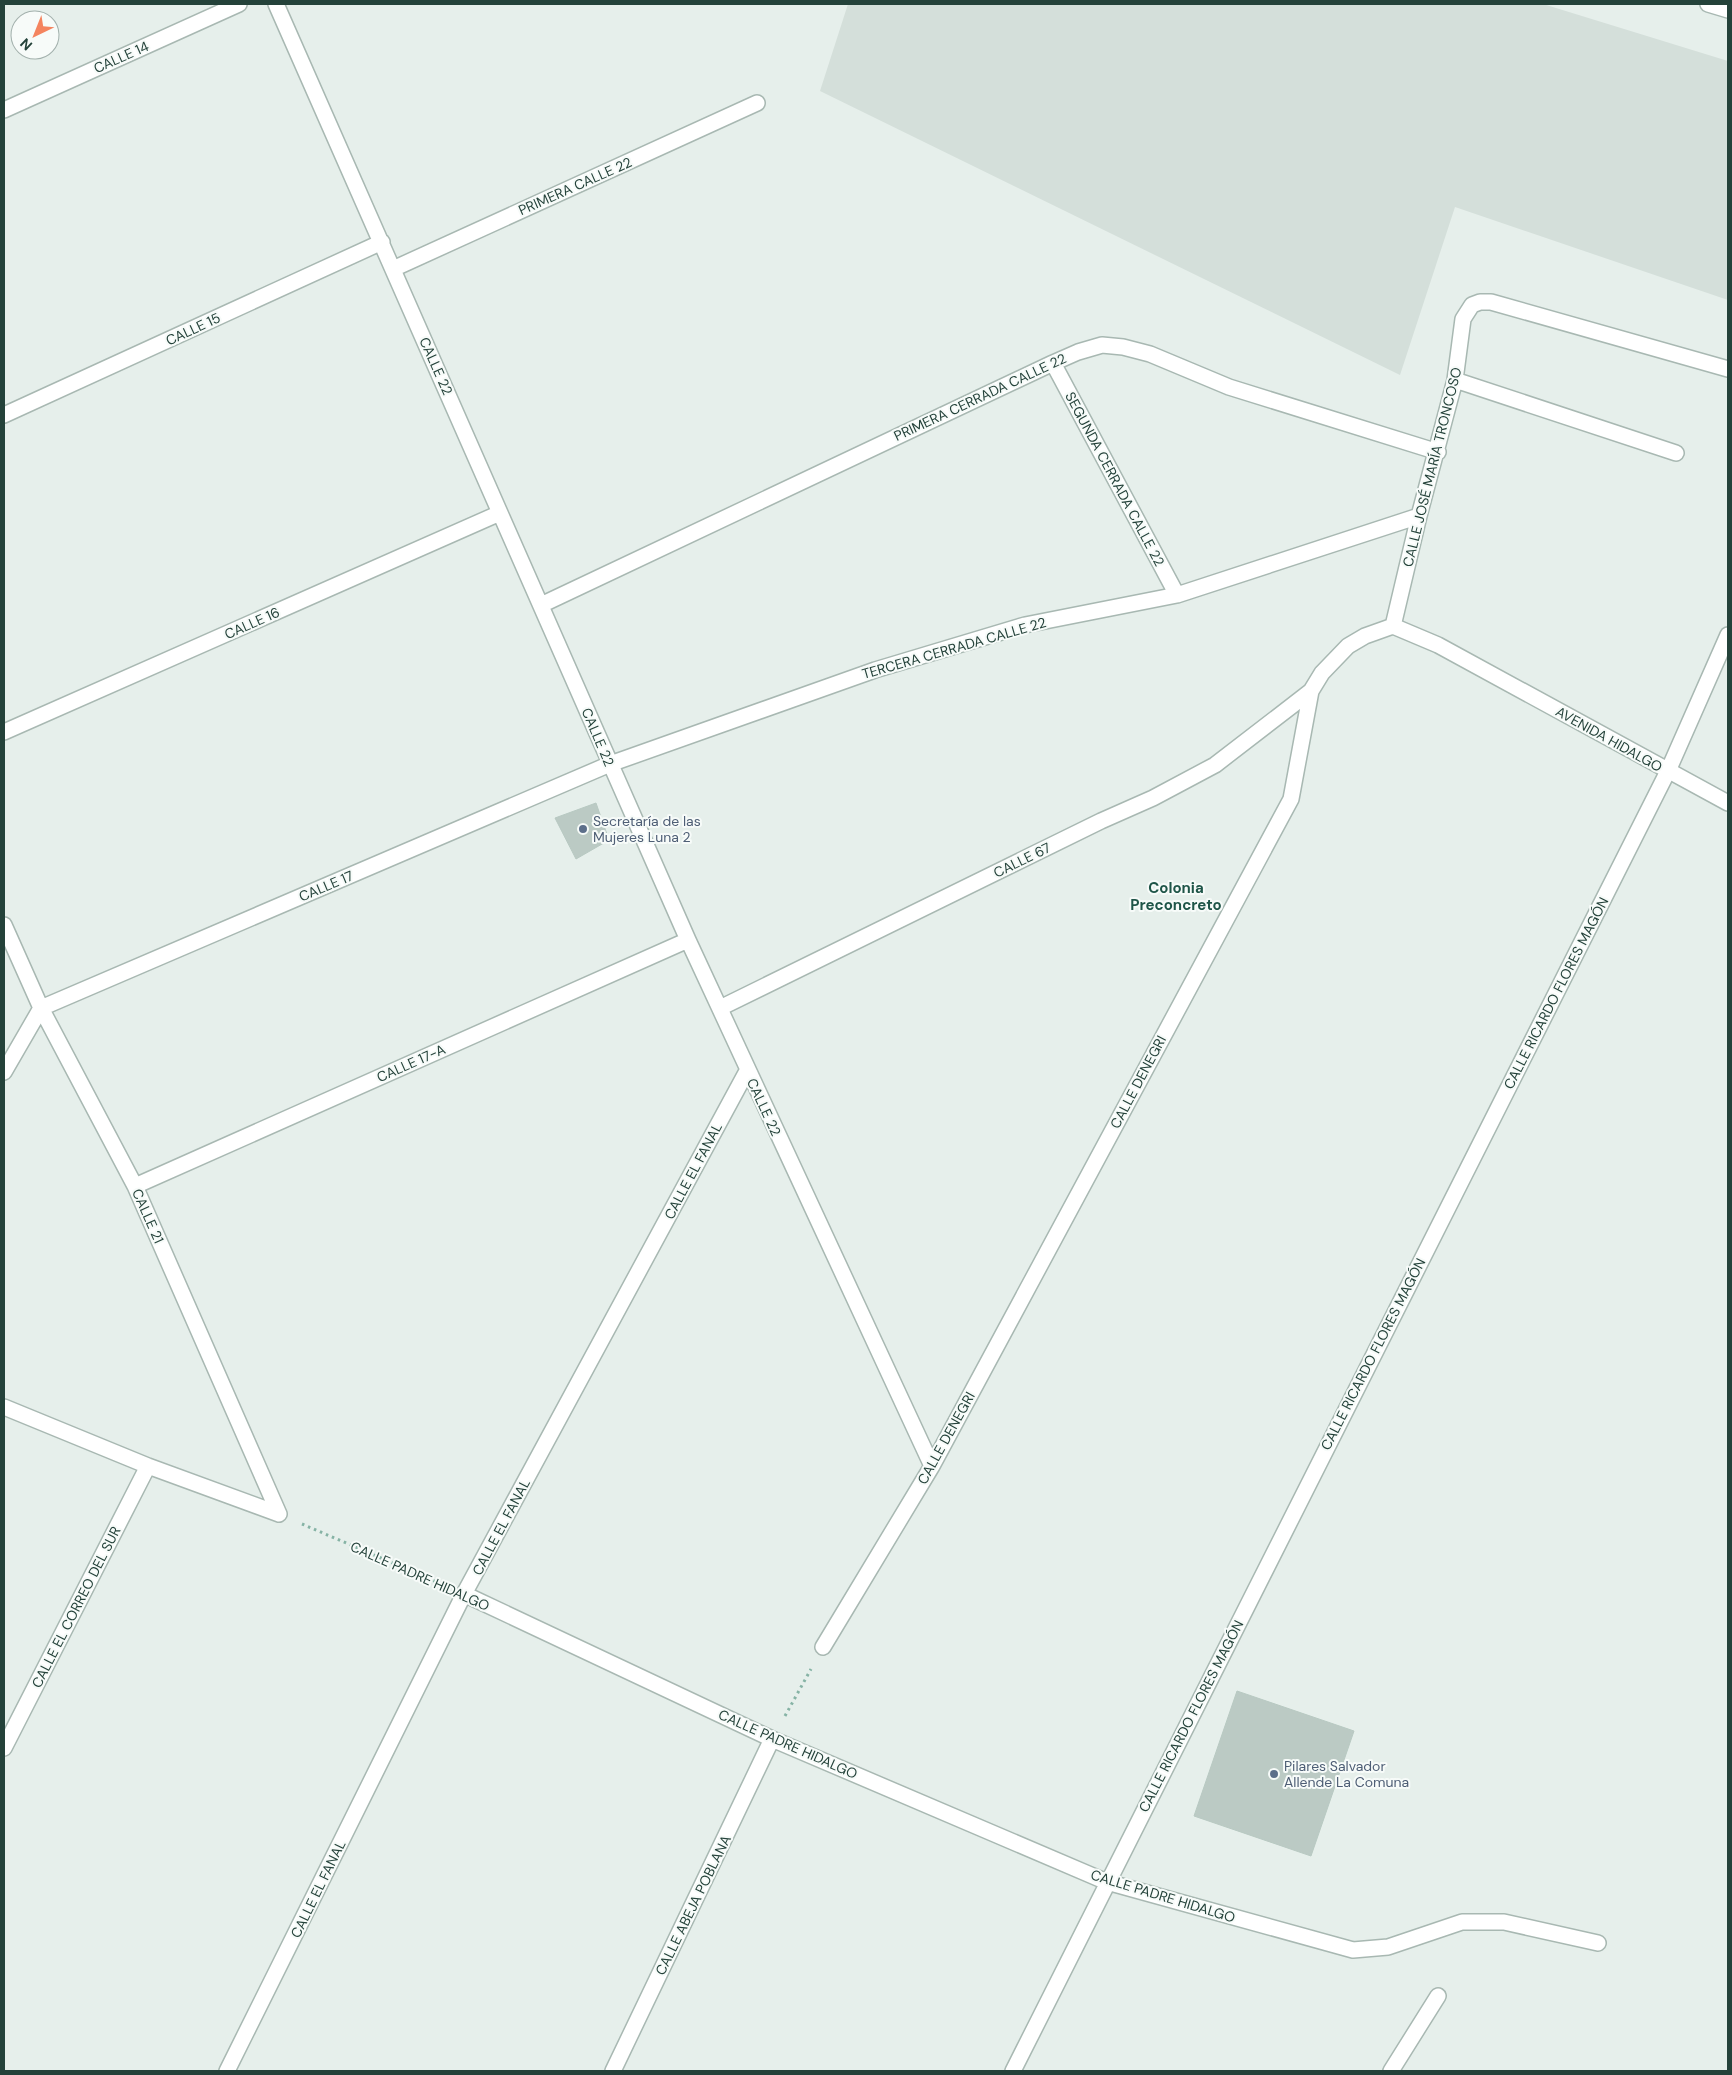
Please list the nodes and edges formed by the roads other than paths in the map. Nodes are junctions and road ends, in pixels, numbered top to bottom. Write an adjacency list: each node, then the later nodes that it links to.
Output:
1 (239, 4): 6 (street, CALLE 14)
2 (276, 4): 7 (street, CALLE 22)
3 (1708, 4): 4 (street)
4 (1728, 10)
5 (757, 103): 8 (street, PRIMERA CALLE 22)
6 (4, 110)
7 (382, 242): 8 (street, CALLE 22); 12 (street, CALLE 15)
8 (394, 268): 15 (street, CALLE 22)
9 (1053, 363): 13 (street, PRIMERA CERRADA CALLE 22); 17 (street, SEGUNDA CERRADA CALLE 22); 18 (street, PRIMERA CERRADA CALLE 22)
10 (1728, 369): 11 (street, CALLE JOSÉ MARÍA TRONCOSO)
11 (1455, 380): 13 (street, CALLE JOSÉ MARÍA TRONCOSO); 14 (street)
12 (4, 415)
13 (1438, 452): 16 (street, CALLE JOSÉ MARÍA TRONCOSO)
14 (1676, 453)
15 (500, 513): 18 (street, CALLE 22); 23 (street, CALLE 16)
16 (1419, 516): 17 (street, TERCERA CERRADA CALLE 22); 19 (street, CALLE JOSÉ MARÍA TRONCOSO)
17 (1176, 596): 24 (street, TERCERA CERRADA CALLE 22)
18 (541, 605): 24 (street, CALLE 22)
19 (1393, 626): 22 (street, CALLE DENEGRI); 25 (street, AVENIDA HIDALGO)
20 (1728, 635): 21 (street, CALLE RICARDO FLORES MAGÓN)
21 (1725, 656): 25 (street, CALLE RICARDO FLORES MAGÓN)
22 (1311, 691): 30 (street, CALLE 67); 36 (street, CALLE DENEGRI)
23 (4, 732)
24 (610, 764): 28 (street, CALLE 22); 29 (street, CALLE 17)
25 (1668, 771): 26 (street, AVENIDA HIDALGO); 41 (street, CALLE RICARDO FLORES MAGÓN)
26 (1728, 804)
27 (4, 925): 29 (street, CALLE 21)
28 (688, 940): 30 (street, CALLE 22); 33 (street, CALLE 17-A)
29 (41, 1008): 32 (street); 33 (street, CALLE 21)
30 (720, 1008): 31 (street, CALLE 22)
31 (747, 1071): 36 (street, CALLE 22); 37 (street, CALLE EL FANAL)
32 (4, 1072)
33 (135, 1186): 35 (street, CALLE 21)
34 (4, 1407): 35 (street)
35 (148, 1466): 40 (street, CALLE EL CORREO DEL SUR)
36 (932, 1466): 38 (street, CALLE DENEGRI)
37 (464, 1594): 39 (street, CALLE PADRE HIDALGO); 44 (street, CALLE EL FANAL)
38 (823, 1647)
39 (772, 1739): 41 (street, CALLE PADRE HIDALGO); 45 (street, CALLE ABEJA POBLANA)
40 (4, 1748)
41 (1107, 1882): 42 (street, CALLE PADRE HIDALGO); 46 (street, CALLE RICARDO FLORES MAGÓN)
42 (1598, 1942)
43 (1438, 1996): 47 (street)
44 (227, 2071)
45 (613, 2071)
46 (1013, 2071)
47 (1391, 2071)

